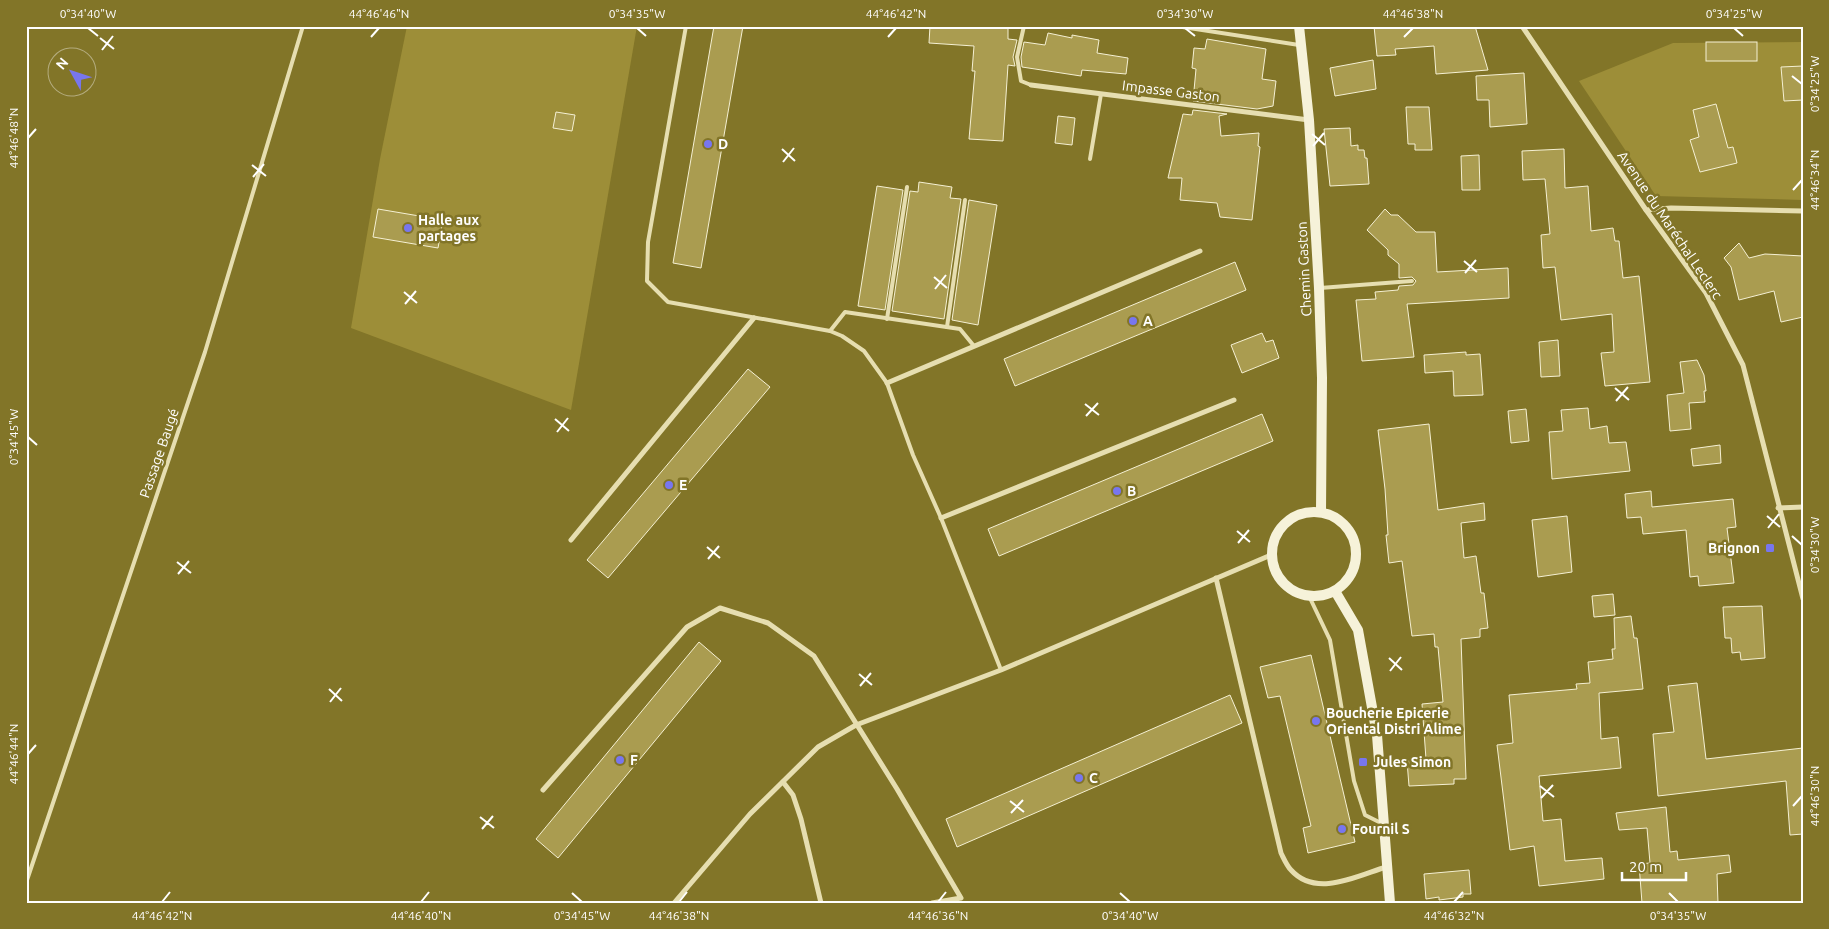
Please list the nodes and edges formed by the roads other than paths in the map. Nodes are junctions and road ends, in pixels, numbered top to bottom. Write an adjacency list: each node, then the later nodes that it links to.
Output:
1 (303, 26): 42 (lane, Passage Baugé)
2 (686, 26): 19 (lane)
3 (1024, 26): 8 (lane)
4 (1176, 26): 7 (lane)
5 (1299, 26): 7 (street, Chemin Gaston)
6 (1522, 26): 14 (street, Avenue du Maréchal Leclerc)
7 (1301, 45): 10 (street, Chemin Gaston)
8 (1031, 85): 9 (street, Impasse Gaston)
9 (1101, 94): 10 (street, Impasse Gaston); 11 (lane)
10 (1309, 120): 18 (street, Chemin Gaston)
11 (1090, 159)
12 (907, 187): 20 (lane)
13 (965, 200): 21 (lane)
14 (1646, 210): 15 (street); 27 (street, Avenue du Maréchal Leclerc)
15 (1803, 211)
16 (1200, 251): 23 (street)
17 (1412, 281): 18 (lane)
18 (1319, 288): 28 (street, Chemin Gaston)
19 (754, 318): 22 (lane); 30 (street)
20 (887, 319): 21 (lane); 22 (lane)
21 (947, 328): 23 (lane)
22 (830, 331): 24 (lane)
23 (974, 346): 24 (street)
24 (887, 383): 29 (lane)
25 (1234, 400): 29 (street)
26 (1803, 507): 27 (street)
27 (1778, 508): 35 (street, Avenue du Maréchal Leclerc)
28 (1321, 512): 31 (street); 33 (street)
29 (941, 518): 36 (lane)
30 (571, 540)
31 (1271, 555): 32 (street); 34 (street)
32 (1216, 578): 36 (street); 41 (street)
33 (1335, 591): 34 (street); 40 (street)
34 (1309, 596): 40 (lane)
35 (1803, 599)
36 (1001, 670): 37 (street)
37 (856, 725): 38 (street); 39 (street); 45 (street)
38 (783, 782): 43 (street); 44 (street)
39 (542, 790)
40 (1385, 825): 41 (street)
41 (1386, 867): 46 (street)
42 (26, 883)
43 (674, 903)
44 (822, 903)
45 (932, 903)
46 (1390, 903)

